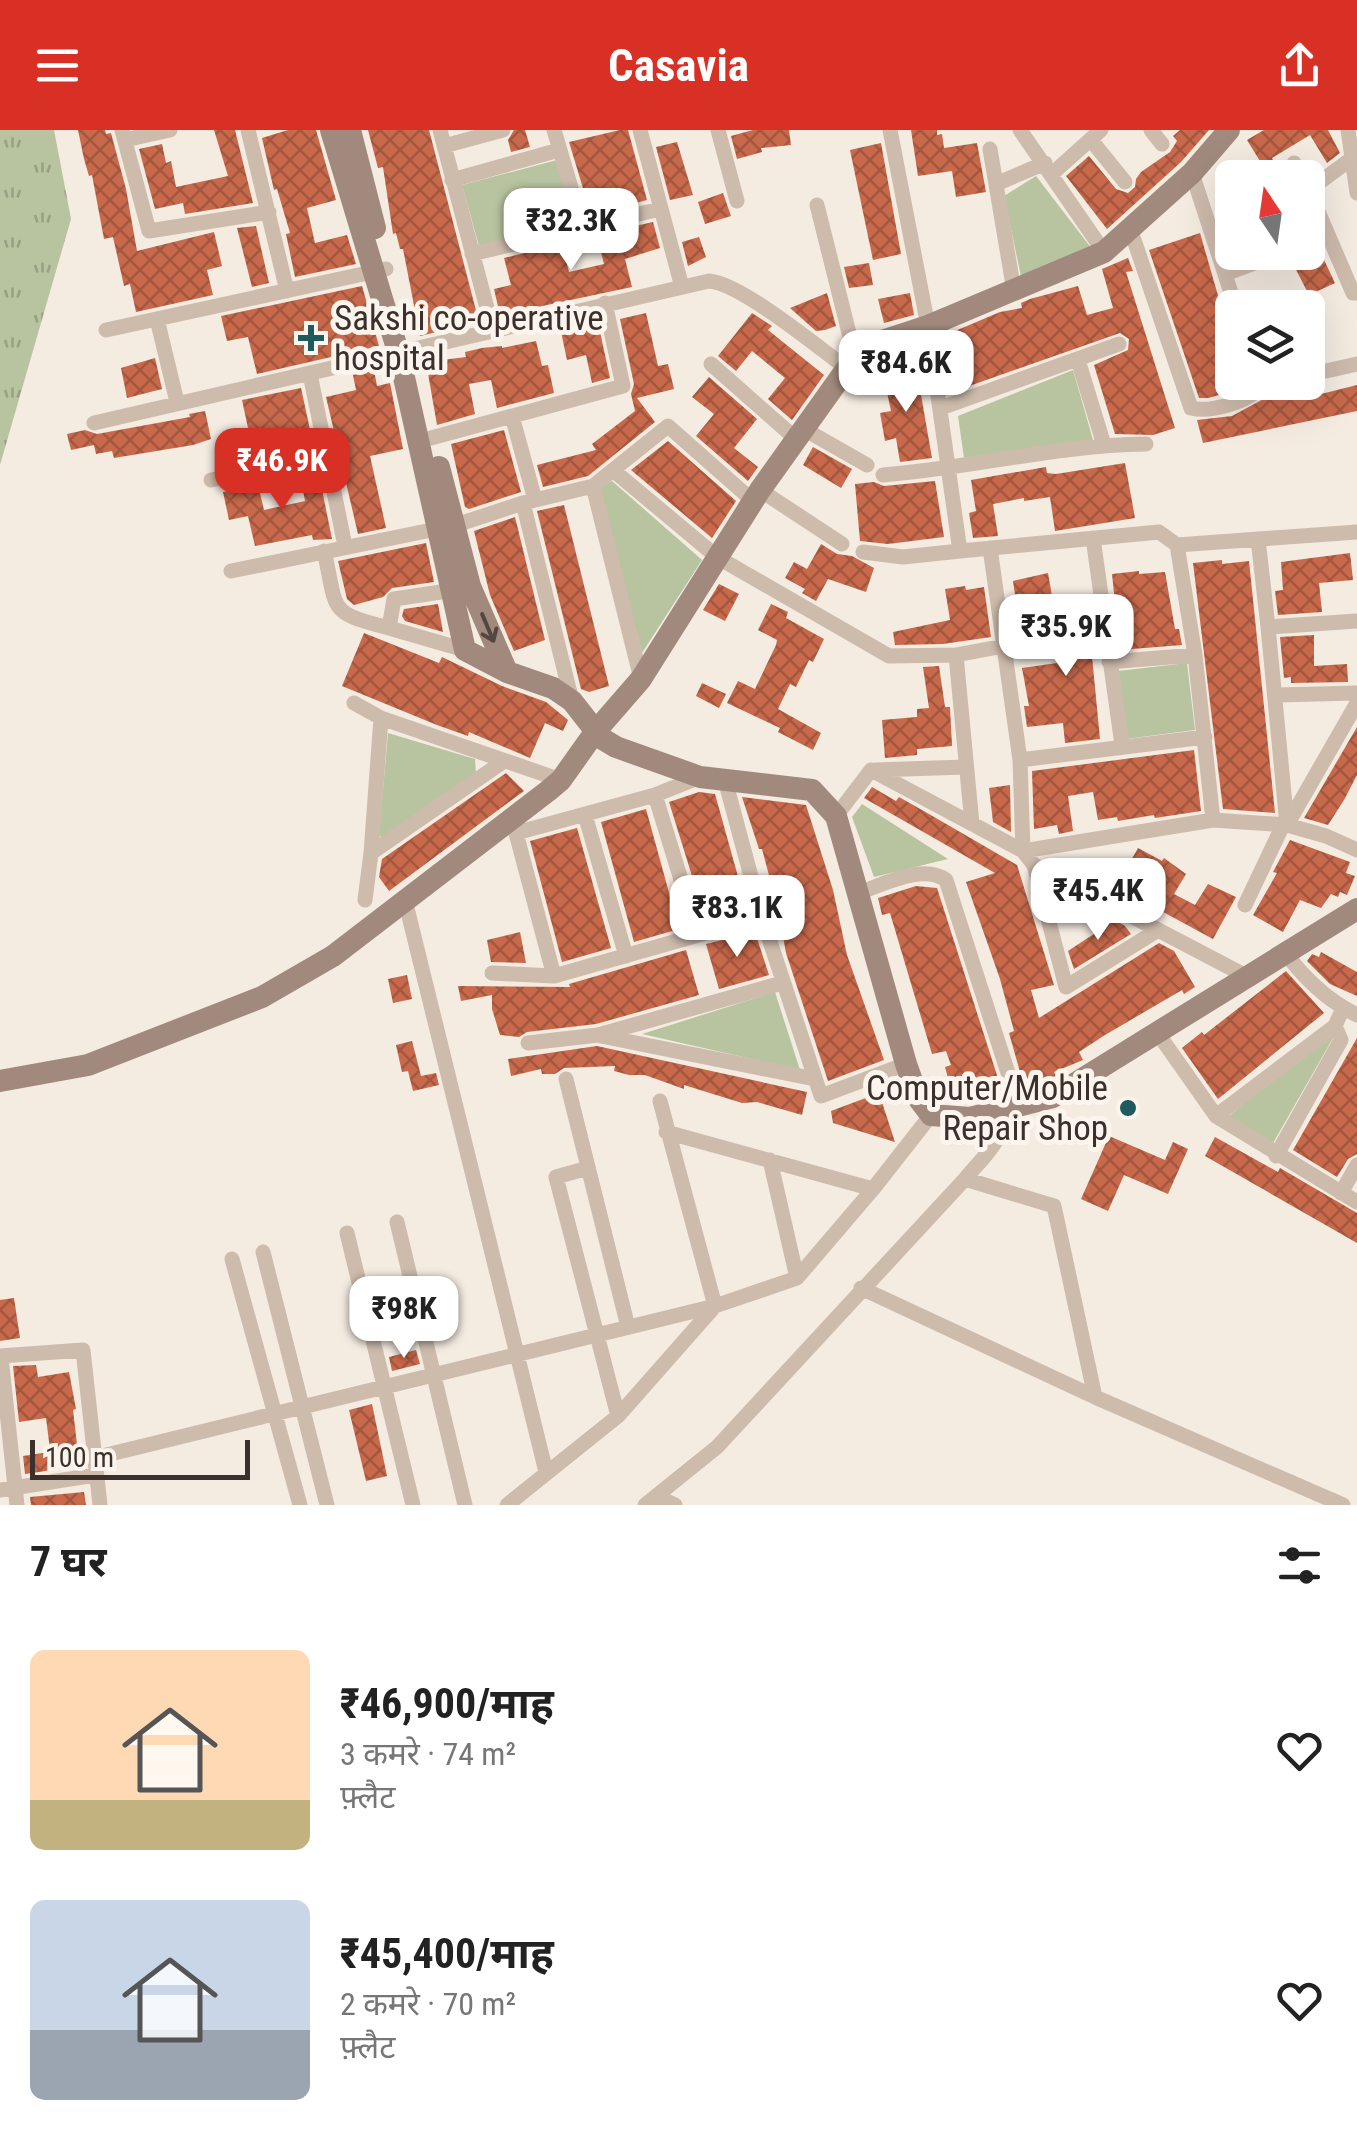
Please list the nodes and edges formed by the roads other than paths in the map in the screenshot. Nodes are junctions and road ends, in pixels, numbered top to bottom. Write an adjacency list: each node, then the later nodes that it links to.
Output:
1 (170, 130): 14 (street)
2 (248, 130): 31 (street)
3 (332, 130): 37 (street)
4 (350, 130): 37 (street)
5 (503, 130): 16 (street)
6 (556, 130): 19 (street)
7 (640, 130): 30 (street)
8 (718, 130): 28 (street)
9 (890, 130): 47 (street)
10 (1020, 130): 21 (street)
11 (1150, 130): 17 (street)
12 (1228, 130): 22 (street)
13 (1348, 130): 20 (street)
14 (123, 135): 31 (street)
15 (1096, 135): 21 (street); 25 (street)
16 (442, 138): 24 (street)
17 (1162, 144)
18 (990, 149): 26 (street)
19 (559, 150): 24 (street); 32 (street)
20 (1351, 159): 23 (street); 27 (street)
21 (1049, 168): 26 (street); 35 (street)
22 (1192, 173): 34 (street); 39 (street)
23 (1325, 177)
24 (452, 180): 36 (street)
25 (1126, 182)
26 (996, 184): 42 (street)
27 (1357, 193)
28 (737, 201)
29 (818, 205): 53 (street)
30 (660, 209): 32 (street); 40 (street)
31 (269, 212): 43 (street)
32 (582, 226): 36 (street)
33 (1325, 228): 44 (street)
34 (1131, 231): 35 (street); 58 (street)
35 (1104, 252): 42 (street)
36 (472, 254): 49 (street)
37 (379, 270): 43 (street); 51 (street)
38 (1236, 270): 39 (street)
39 (1225, 274): 41 (street)
40 (682, 287): 45 (street); 53 (street)
41 (1230, 290)
42 (1014, 291): 47 (street)
43 (288, 292): 46 (street)
44 (1357, 293)
45 (605, 304): 49 (street); 61 (street)
46 (156, 319): 48 (street); 59 (street)
47 (928, 326): 53 (street); 60 (street)
48 (106, 330)
49 (492, 331): 51 (street)
50 (1119, 344): 52 (street)
51 (405, 352): 57 (street); 64 (street); 76 (street)
52 (1078, 360): 60 (street); 65 (street)
53 (850, 362): 63 (street)
54 (711, 364): 63 (street)
55 (1357, 364): 56 (street)
56 (1325, 372)
57 (310, 374): 59 (street); 67 (street)
58 (1237, 400)
59 (177, 402): 62 (street)
60 (941, 408): 69 (street)
61 (512, 416): 64 (street); 75 (street)
62 (94, 424)
63 (798, 433): 68 (street); 74 (street)
64 (432, 438): 76 (street)
65 (1104, 444): 66 (street); 69 (street)
66 (1146, 444)
67 (327, 457): 72 (street); 82 (street)
68 (867, 465)
69 (950, 469): 71 (street); 85 (street)
70 (614, 471): 73 (street); 74 (street); 87 (street)
71 (883, 474)
72 (211, 480)
73 (593, 486): 75 (street); 99 (street)
74 (756, 495): 80 (street); 87 (street)
75 (529, 502): 76 (street); 102 (street)
76 (448, 527): 82 (street); 89 (street)
77 (1357, 532): 79 (street)
78 (1093, 538): 81 (street); 83 (street); 97 (street)
79 (1258, 539): 81 (street); 91 (street)
80 (842, 544)
81 (1177, 545): 96 (street)
82 (345, 546): 84 (street)
83 (990, 548): 85 (street); 93 (street)
84 (324, 551): 88 (street); 92 (street)
85 (960, 551): 86 (street)
86 (862, 552)
87 (717, 557): 95 (street); 99 (street)
88 (231, 572)
89 (461, 589): 92 (street); 94 (street); 98 (street, one-way to 98)
90 (1357, 620): 91 (street)
91 (1268, 626): 101 (street)
92 (389, 628): 94 (street)
93 (1004, 646): 95 (street); 110 (street)
94 (464, 650): 98 (street)
95 (956, 655): 111 (street)
96 (1195, 655): 97 (street); 107 (street)
97 (1110, 662): 108 (street)
98 (507, 672): 102 (street)
99 (642, 679): 106 (street)
100 (1357, 693): 101 (street)
101 (1276, 696): 121 (street)
102 (572, 701): 106 (street)
103 (354, 702): 105 (street)
104 (1357, 703): 121 (street)
105 (381, 718): 109 (street); 125 (street)
106 (594, 732): 113 (street); 114 (street)
107 (1205, 737): 108 (street); 119 (street)
108 (1122, 745): 110 (street)
109 (504, 760): 114 (street); 125 (street)
110 (1020, 760): 124 (street)
111 (966, 767): 112 (street); 120 (street)
112 (872, 770): 118 (street); 120 (street)
113 (700, 777): 115 (street); 116 (street)
114 (561, 780): 122 (street)
115 (724, 780): 118 (street); 132 (street)
116 (655, 795): 117 (street); 134 (street)
117 (585, 814): 122 (street); 136 (street)
118 (836, 816): 127 (street)
119 (1213, 820): 121 (street); 124 (street)
120 (972, 824): 124 (street)
121 (1285, 825): 123 (street); 130 (street)
122 (514, 827): 129 (street); 138 (street)
123 (1355, 845)
124 (1023, 852): 126 (street)
125 (371, 854): 128 (street)
126 (1034, 866): 133 (street); 133 (street)
127 (858, 893): 146 (street); 151 (street)
128 (365, 900)
129 (406, 900): 149 (street); 172 (street)
130 (1245, 905)
131 (1357, 909): 135 (street)
132 (762, 917): 134 (street); 140 (street)
133 (1158, 930): 139 (street)
134 (698, 935): 136 (street)
135 (1284, 951): 139 (street); 141 (street)
136 (626, 956): 138 (street)
137 (492, 974): 138 (street)
138 (554, 976)
139 (1246, 976): 143 (street)
140 (782, 983): 144 (street); 148 (street)
141 (1350, 1011): 142 (street)
142 (1335, 1026): 153 (street); 155 (street)
143 (1158, 1034): 151 (street); 153 (street)
144 (598, 1035): 145 (street); 148 (street)
145 (528, 1043)
146 (906, 1064): 148 (street); 152 (street)
147 (566, 1079): 158 (street)
148 (815, 1079)
149 (0, 1081)
150 (660, 1101): 154 (street)
151 (1010, 1108): 152 (street); 159 (street)
152 (931, 1115): 160 (street)
153 (1216, 1116): 155 (street)
154 (666, 1132): 156 (street); 169 (street)
155 (1276, 1156): 161 (street)
156 (770, 1160): 160 (street); 167 (street)
157 (1357, 1165): 161 (street)
158 (588, 1168): 170 (street); 171 (street)
159 (964, 1179): 168 (street); 176 (street)
160 (874, 1189): 167 (street)
161 (1341, 1193): 162 (street)
162 (1357, 1202)
163 (397, 1222): 174 (street)
164 (347, 1233): 175 (street)
165 (263, 1252): 177 (street)
166 (232, 1259): 179 (street)
167 (797, 1278): 169 (street)
168 (861, 1288): 176 (street); 185 (street)
169 (715, 1306): 170 (street); 180 (street)
170 (628, 1327): 171 (street)
171 (596, 1334): 172 (street); 180 (street)
172 (516, 1356): 174 (street); 182 (street)
173 (1, 1357): 178 (street); 181 (street)
174 (434, 1376): 175 (street); 191 (street)
175 (384, 1388): 177 (street); 190 (street)
176 (1095, 1397): 194 (street)
177 (304, 1407): 179 (street); 189 (street)
178 (3, 1411): 184 (street)
179 (274, 1412): 181 (street); 188 (street)
180 (618, 1416): 182 (street)
181 (94, 1458): 183 (street)
182 (546, 1472): 192 (street)
183 (95, 1475): 184 (street); 187 (street)
184 (7, 1489): 186 (street)
185 (651, 1500): 193 (street)
186 (17, 1505)
187 (100, 1505)
188 (300, 1505)
189 (327, 1505)
190 (412, 1505)
191 (465, 1505)
192 (507, 1505)
193 (675, 1505)
194 (1343, 1505)

